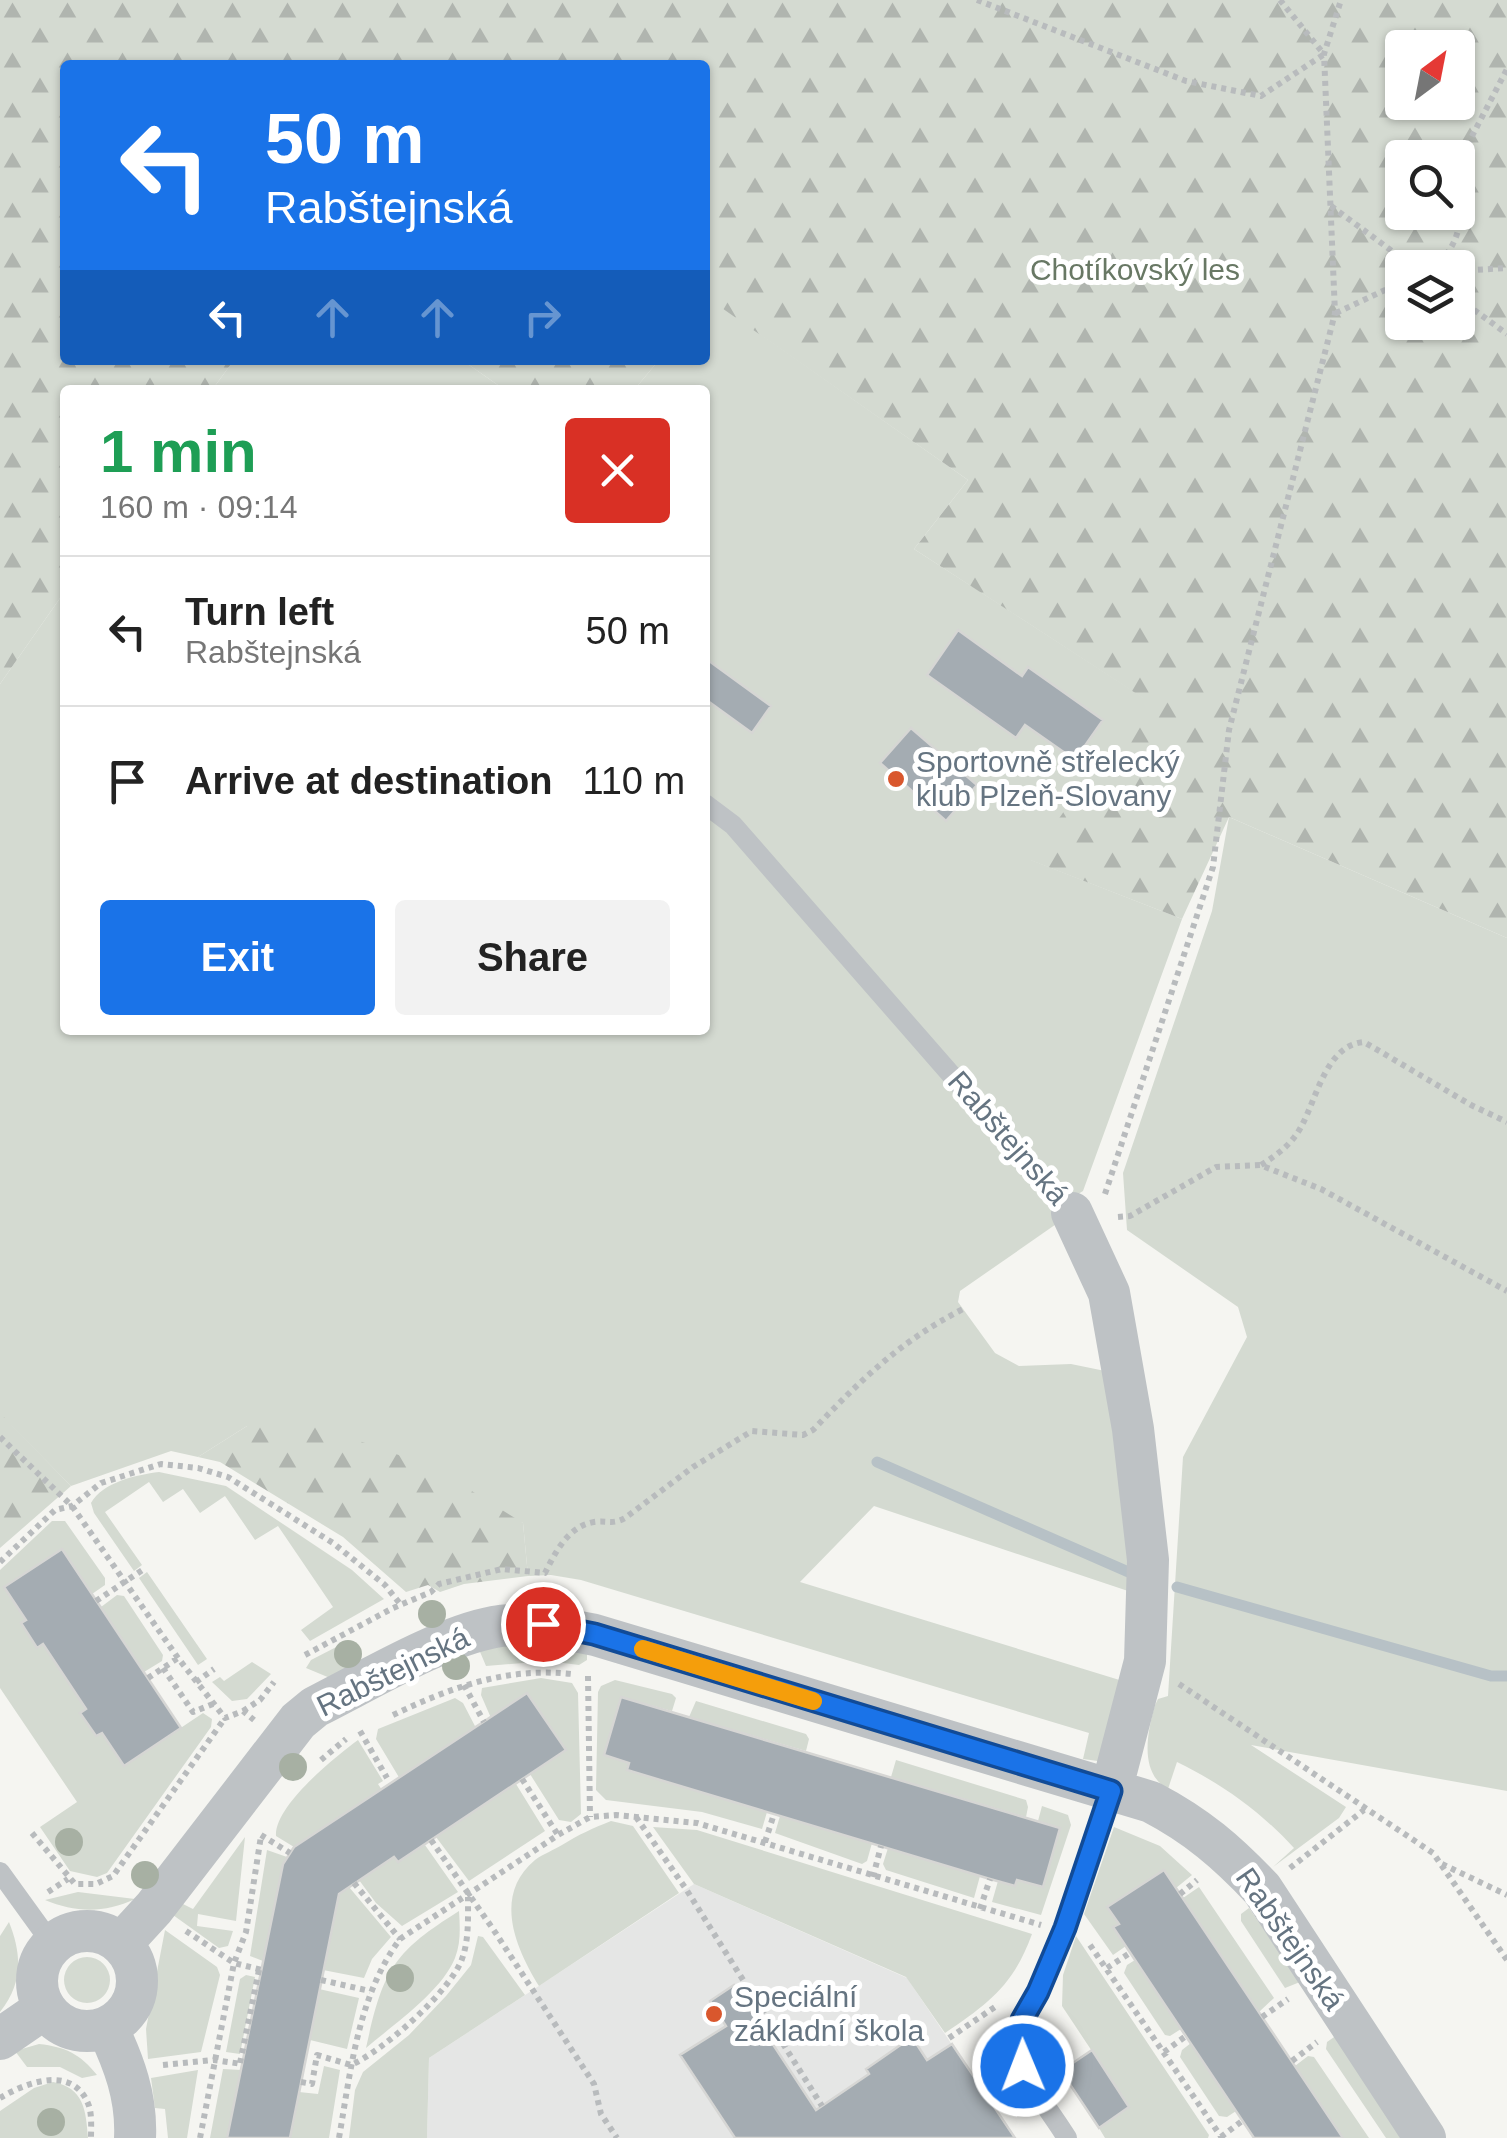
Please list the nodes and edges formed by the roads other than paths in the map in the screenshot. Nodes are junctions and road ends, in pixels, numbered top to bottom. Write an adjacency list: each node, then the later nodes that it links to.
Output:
1 (710, 808): 2 (lane, Rabštejnská)
2 (1085, 1225): 3 (street, Rabštejnská)
3 (1111, 1791): 6 (street, Rabštejnská); 11 (lane); 12 (street, Rabštejnská)
4 (0, 1872): 5 (lane)
5 (52, 1944): 6 (street); 7 (street)
6 (121, 1944): 8 (street)
7 (45, 2008): 8 (street); 9 (street)
8 (107, 2027): 10 (street)
9 (0, 2039)
10 (135, 2138)
11 (1067, 2138)
12 (1426, 2138)

